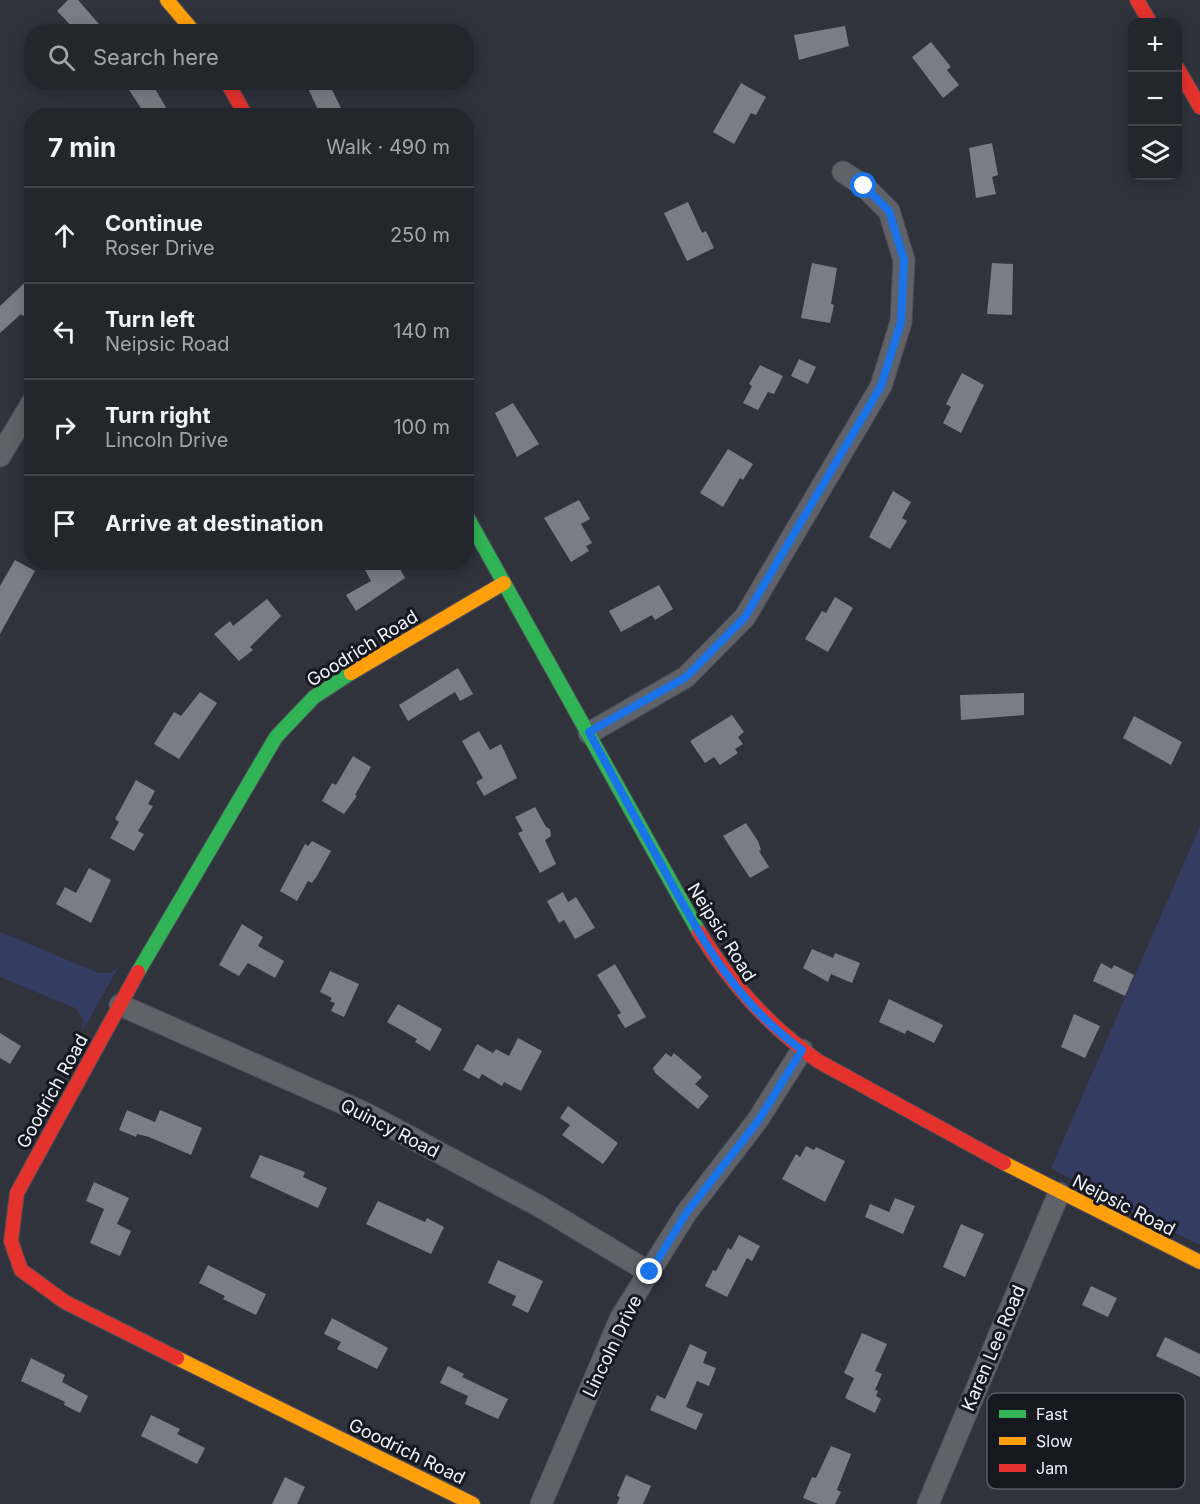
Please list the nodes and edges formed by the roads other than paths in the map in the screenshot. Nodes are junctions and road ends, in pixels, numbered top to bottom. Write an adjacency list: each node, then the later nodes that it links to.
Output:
1 (167, 0): 4 (main road)
2 (1137, 0): 3 (main road)
3 (1148, 18)
4 (187, 24)
5 (1180, 72): 7 (main road)
6 (231, 90): 8 (main road)
7 (1200, 107)
8 (242, 108)
9 (843, 172): 14 (street)
10 (24, 416): 11 (street)
11 (0, 456)
12 (474, 529): 13 (main road, Neipsic Road)
13 (504, 583): 14 (main road, Neipsic Road); 15 (main road, Goodrich Road)
14 (589, 732): 16 (main road, Neipsic Road)
15 (120, 1005): 19 (street, Quincy Road); 20 (main road, Goodrich Road)
16 (802, 1050): 17 (main road, Neipsic Road); 19 (street, Lincoln Drive)
17 (1059, 1193): 18 (main road, Neipsic Road); 22 (street, Karen Lee Road)
18 (1200, 1262)
19 (650, 1272): 21 (street, Lincoln Drive)
20 (473, 1504)
21 (541, 1504)
22 (928, 1504)

